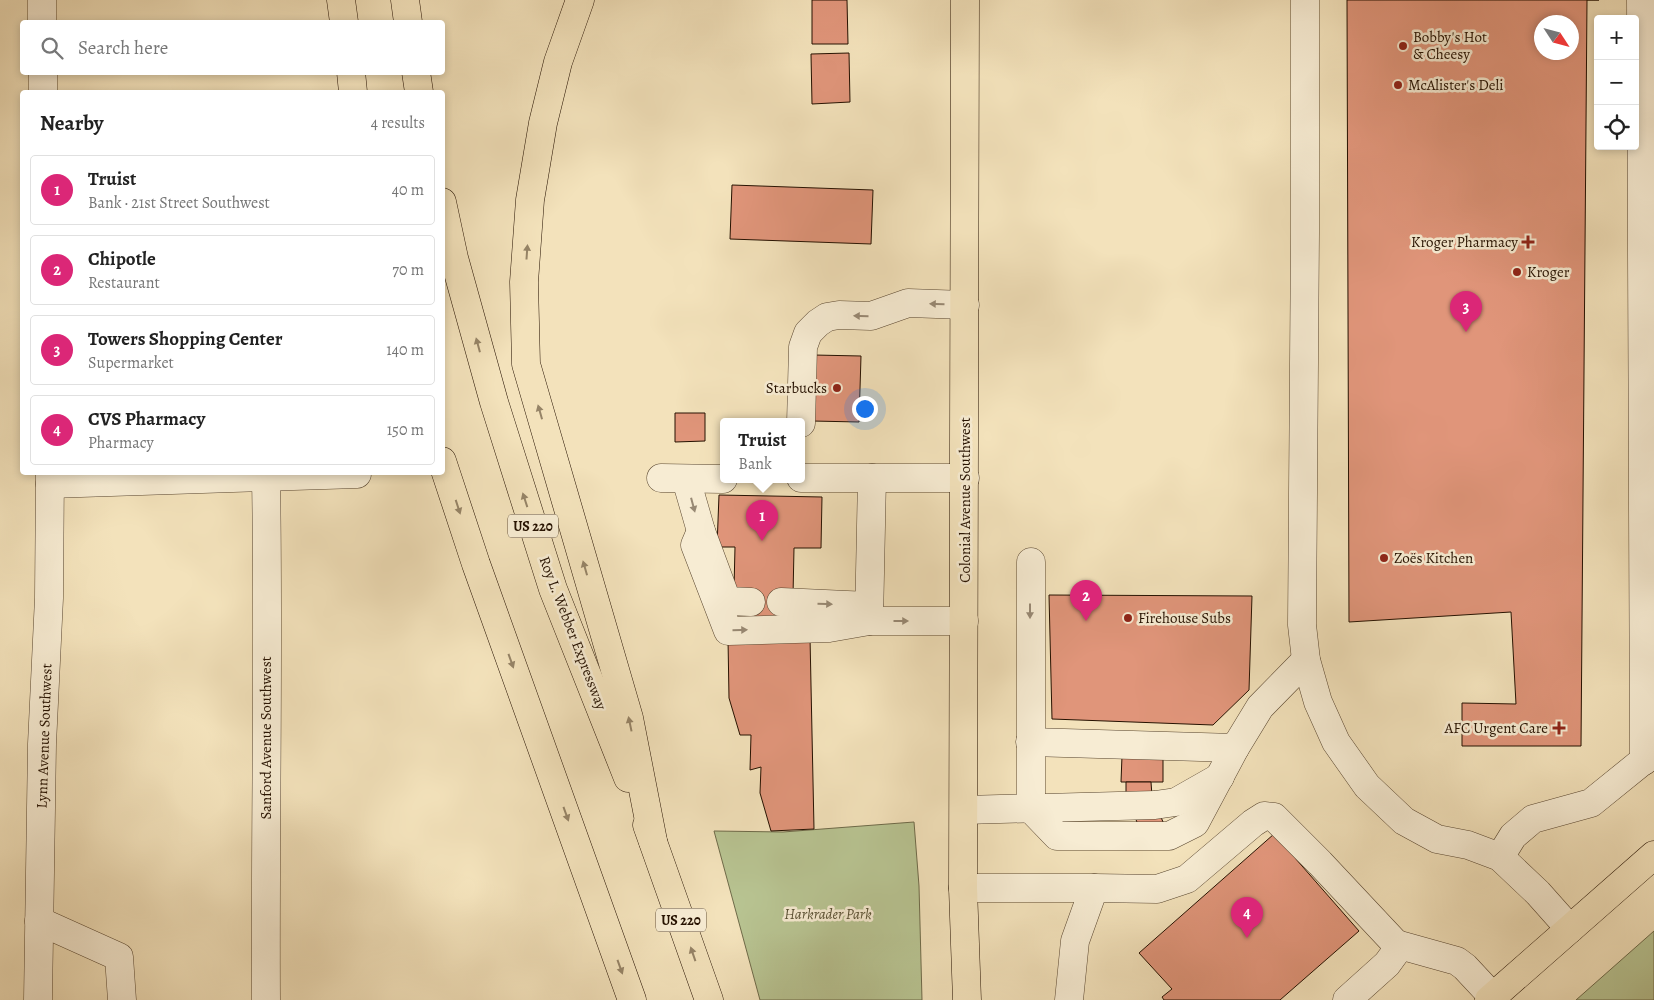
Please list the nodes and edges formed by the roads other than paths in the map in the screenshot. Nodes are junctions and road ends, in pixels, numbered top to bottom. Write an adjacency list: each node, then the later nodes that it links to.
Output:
1 (42, 0): 8 (street)
2 (342, 0): 9 (main road)
3 (405, 0): 10 (main road)
4 (580, 0): 41 (main road, one-way to 4)
5 (965, 0): 18 (main road, Colonial Avenue Southwest)
6 (1305, 0): 35 (street)
7 (1641, 0): 28 (street)
8 (42, 20)
9 (344, 20)
10 (408, 20)
11 (43, 75): 14 (street)
12 (351, 75): 15 (main road)
13 (416, 75): 16 (main road)
14 (43, 90)
15 (354, 90)
16 (419, 90)
17 (445, 216): 41 (main road, Roy L. Webber Expressway / US 220, one-way to 17)
18 (965, 305): 19 (street, one-way to 19); 27 (main road, Colonial Avenue Southwest)
19 (801, 418)
20 (445, 470): 53 (main road, one-way to 53)
21 (327, 475): 22 (street)
22 (266, 477): 23 (street); 52 (street, Sanford Avenue Southwest)
23 (50, 478): 46 (street, Lynn Avenue Southwest)
24 (720, 478): 29 (street, one-way to 29)
25 (805, 478): 26 (street)
26 (872, 478): 27 (street); 33 (street)
27 (965, 478): 34 (main road, Colonial Avenue Southwest)
28 (1648, 489): 37 (street)
29 (700, 531): 31 (street); 33 (street, one-way to 33)
30 (1030, 562): 36 (street, one-way to 36)
31 (751, 602)
32 (781, 602): 33 (street, one-way to 33)
33 (869, 613): 34 (street, one-way to 34)
34 (964, 621): 40 (main road, Colonial Avenue Southwest)
35 (1306, 660): 38 (street); 43 (street)
36 (1030, 742): 38 (street); 39 (street)
37 (1649, 756): 43 (street)
38 (1223, 771): 39 (street); 39 (street)
39 (1034, 807): 40 (street)
40 (964, 810): 44 (main road, Colonial Avenue Southwest)
41 (653, 840): 54 (main road, Roy L. Webber Expressway / US 220, one-way to 41)
42 (1654, 855): 47 (main road)
43 (1500, 857): 47 (street)
44 (963, 888): 45 (street); 55 (main road, Colonial Avenue Southwest)
45 (1094, 888): 48 (street); 56 (street)
46 (39, 921): 50 (street, Lynn Avenue Southwest); 51 (street)
47 (1570, 929): 49 (main road)
48 (1396, 944): 49 (street); 57 (street)
49 (1491, 998)
50 (38, 1000)
51 (122, 1000)
52 (266, 1000)
53 (632, 1000)
54 (709, 1000)
55 (967, 1000)
56 (1069, 1000)
57 (1347, 1000)

